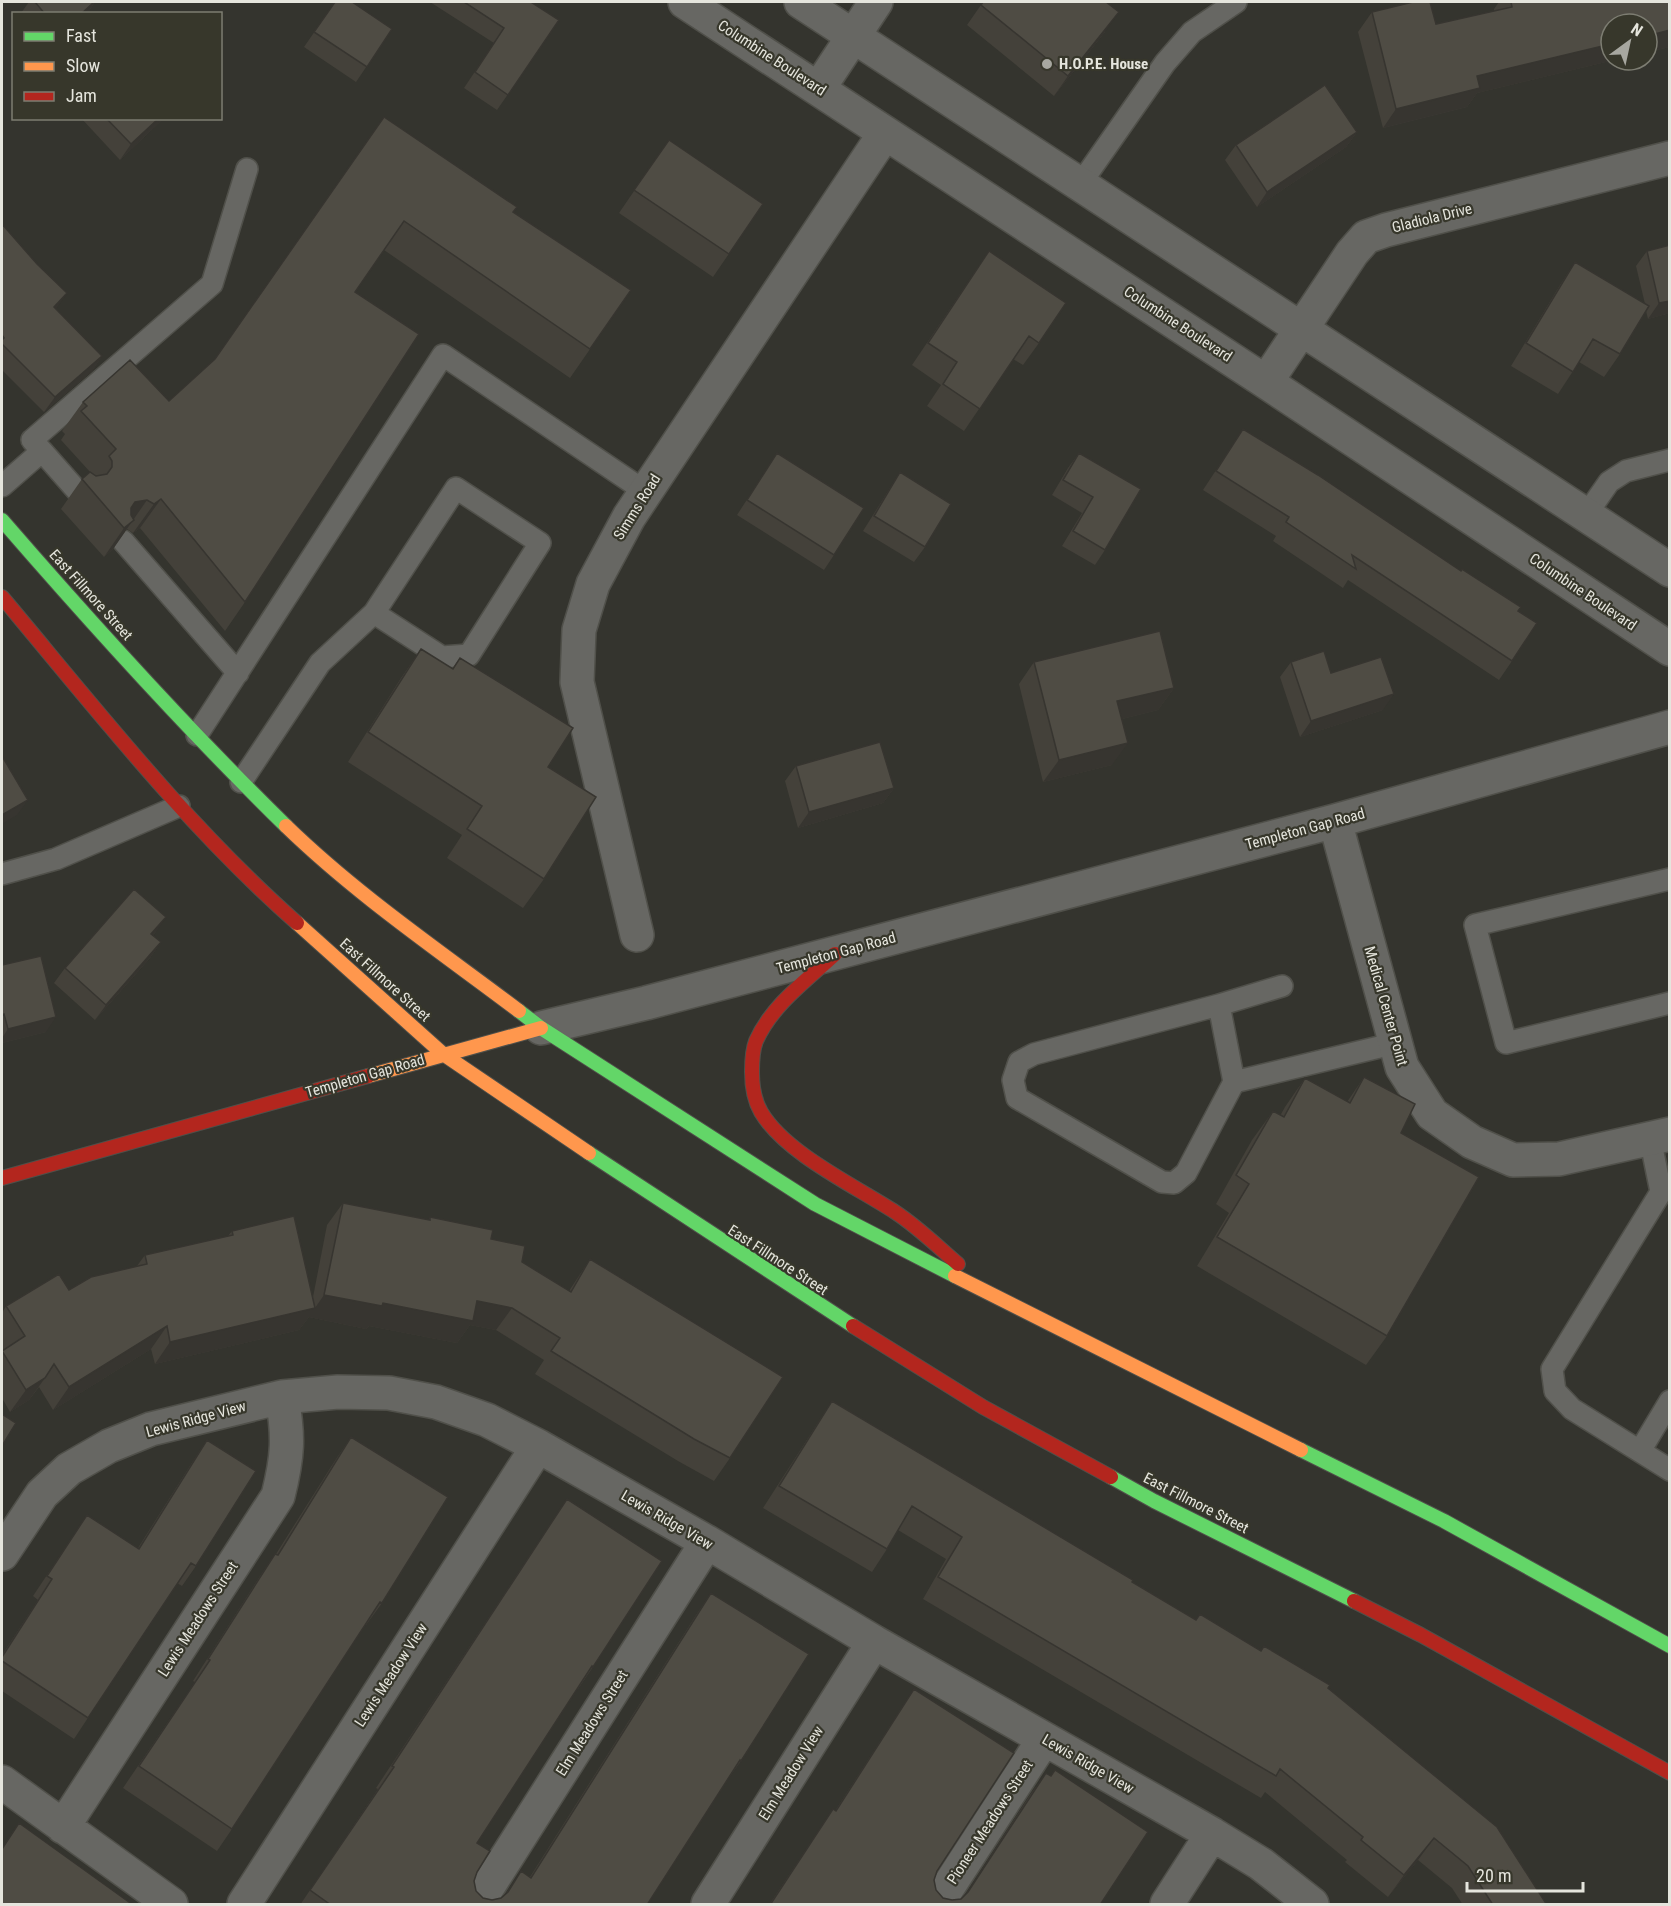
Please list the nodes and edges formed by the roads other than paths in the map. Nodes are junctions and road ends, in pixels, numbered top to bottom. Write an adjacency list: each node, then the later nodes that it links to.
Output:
1 (685, 2): 6 (street, Columbine Boulevard)
2 (801, 2): 5 (street)
3 (876, 2): 5 (street)
4 (1236, 2): 10 (lane)
5 (853, 34): 6 (street); 10 (street)
6 (819, 88): 7 (street, Columbine Boulevard)
7 (885, 133): 12 (street, Columbine Boulevard); 16 (street, Simms Road)
8 (1670, 158): 11 (street, Gladiola Drive)
9 (247, 169): 13 (lane)
10 (1081, 183): 11 (street)
11 (1302, 327): 12 (street, Gladiola Drive); 18 (street)
12 (1266, 382): 24 (street, Columbine Boulevard)
13 (42, 451): 15 (lane); 17 (lane)
14 (1670, 460): 18 (lane)
15 (2, 486)
16 (646, 492): 25 (lane); 33 (street, Simms Road)
17 (79, 493)
18 (1586, 515): 21 (street)
19 (2, 520): 27 (main road, East Fillmore Street)
20 (123, 541): 25 (lane)
21 (1670, 570)
22 (5, 607): 29 (main road, East Fillmore Street)
23 (374, 613): 23 (lane); 28 (lane)
24 (1670, 649)
25 (238, 673): 27 (lane)
26 (1670, 727): 30 (street, Templeton Gap Road)
27 (197, 735): 28 (main road, East Fillmore Street)
28 (241, 782): 38 (main road, East Fillmore Street)
29 (179, 806): 31 (lane); 40 (main road, East Fillmore Street)
30 (1335, 821): 34 (street, Templeton Gap Road); 39 (street, Medical Center Point)
31 (2, 874)
32 (1670, 879): 36 (lane)
33 (637, 935)
34 (835, 954): 38 (street, Templeton Gap Road); 44 (main road)
35 (1282, 986): 37 (lane)
36 (1670, 1003)
37 (1219, 1005): 41 (lane); 41 (lane)
38 (541, 1028): 40 (main road, Templeton Gap Road); 44 (main road, East Fillmore Street)
39 (1396, 1043): 41 (lane); 42 (street, Medical Center Point)
40 (443, 1054): 43 (main road, Templeton Gap Road); 55 (main road, East Fillmore Street)
41 (1234, 1082)
42 (1660, 1136): 48 (lane)
43 (2, 1178)
44 (998, 1299): 53 (main road, East Fillmore Street)
45 (282, 1397): 47 (street, Lewis Ridge View); 51 (street, Lewis Ridge View); 57 (street, Lewis Meadows Street)
46 (1670, 1401): 48 (lane)
47 (538, 1446): 50 (street, Lewis Ridge View); 60 (street, Lewis Meadow View)
48 (1640, 1451): 49 (lane)
49 (1670, 1470)
50 (707, 1542): 52 (street, Lewis Ridge View); 61 (street, Elm Meadows Street)
51 (2, 1554)
52 (874, 1642): 54 (street, Lewis Ridge View); 62 (street, Elm Meadow View)
53 (1670, 1646)
54 (1044, 1739): 58 (street, Lewis Ridge View); 63 (street, Pioneer Meadows Street)
55 (1670, 1773)
56 (2, 1782): 57 (street)
57 (63, 1827): 59 (street)
58 (1212, 1834): 64 (street); 65 (street, Lewis Ridge View)
59 (171, 1905)
60 (244, 1905)
61 (477, 1905)
62 (708, 1905)
63 (937, 1905)
64 (1167, 1905)
65 (1312, 1905)

